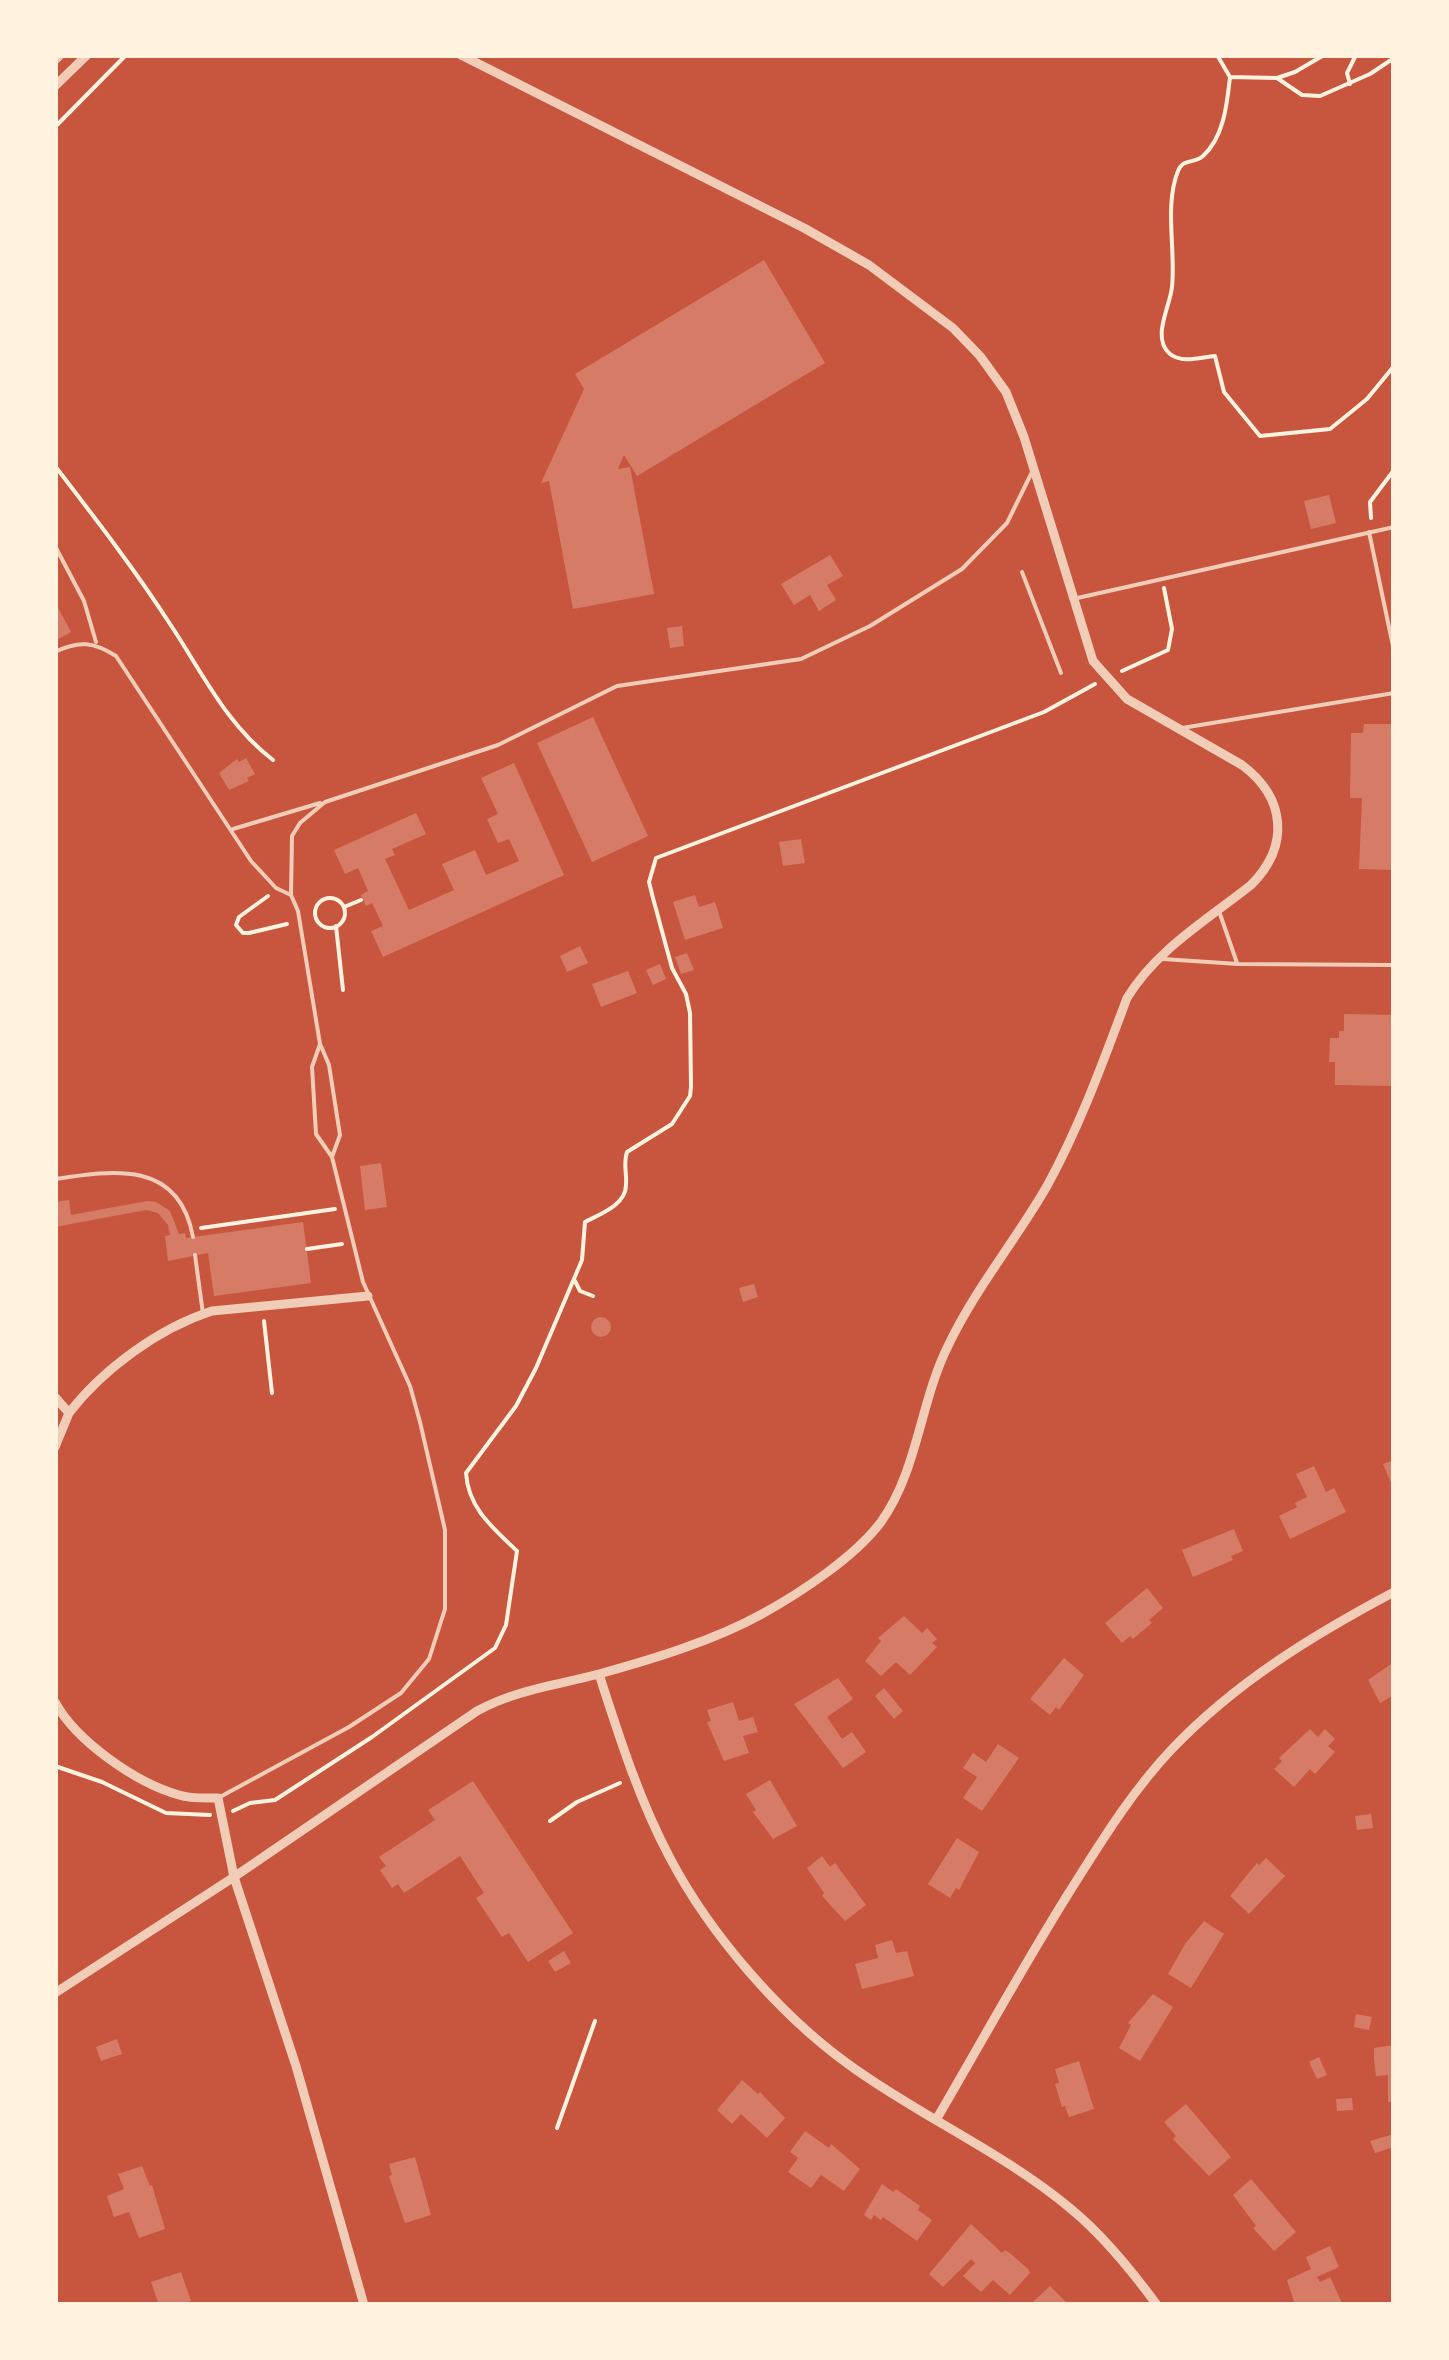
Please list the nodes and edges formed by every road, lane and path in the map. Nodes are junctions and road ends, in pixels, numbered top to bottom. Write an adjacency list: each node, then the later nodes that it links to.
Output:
1 (87, 55): 11 (street)
2 (126, 55): 12 (path)
3 (462, 55): 15 (street)
4 (1217, 55): 8 (path)
5 (1324, 55): 9 (path)
6 (1356, 55): 10 (path)
7 (1394, 58): 10 (path)
8 (1230, 77): 9 (path); 13 (path)
9 (1276, 78): 10 (path)
10 (1350, 84)
11 (55, 86)
12 (55, 127)
13 (1394, 366)
14 (55, 466): 29 (path)
15 (1034, 468): 21 (street); 30 (lane)
16 (1394, 526): 17 (lane)
17 (1369, 532): 20 (lane); 23 (lane)
18 (55, 546): 22 (lane)
19 (1022, 572): 25 (lane)
20 (1162, 579): 21 (lane); 26 (path)
21 (1074, 600): 26 (street)
22 (96, 644): 24 (lane); 31 (lane)
23 (1394, 651)
24 (55, 652)
25 (1061, 673)
26 (1106, 678): 28 (street); 52 (path)
27 (1394, 693): 28 (lane)
28 (1177, 728): 36 (street)
29 (273, 760)
30 (325, 802): 31 (lane); 33 (lane)
31 (232, 829): 32 (lane)
32 (276, 888): 33 (lane); 37 (path)
33 (291, 896): 37 (lane)
34 (360, 900): 35 (path)
35 (344, 907): 38 (path); 38 (path)
36 (1219, 910): 39 (street); 40 (lane)
37 (300, 921): 43 (lane)
38 (336, 926): 42 (path)
39 (1158, 958): 40 (lane); 62 (street)
40 (1238, 964): 41 (lane)
41 (1394, 965)
42 (343, 990)
43 (320, 1044): 44 (lane); 44 (lane)
44 (332, 1157): 46 (lane)
45 (55, 1179): 47 (lane)
46 (344, 1208): 47 (path); 49 (lane)
47 (192, 1230): 48 (lane)
48 (193, 1237)
49 (352, 1242): 50 (path); 53 (lane)
50 (306, 1249)
51 (194, 1255): 56 (lane)
52 (574, 1278): 54 (path); 67 (path)
53 (368, 1296): 55 (street); 66 (lane)
54 (593, 1296)
55 (262, 1306): 56 (street); 57 (path)
56 (202, 1314): 59 (street)
57 (272, 1393)
58 (55, 1397): 59 (street)
59 (69, 1412): 60 (street)
60 (55, 1447)
61 (1394, 1592): 72 (street)
62 (599, 1674): 65 (street); 69 (street)
63 (55, 1702): 66 (street)
64 (55, 1766): 67 (path)
65 (634, 1778): 68 (path); 72 (street)
66 (218, 1798): 67 (street)
67 (222, 1816): 69 (street)
68 (550, 1821)
69 (234, 1877): 70 (street); 74 (street)
70 (55, 1993)
71 (595, 2021): 73 (path)
72 (936, 2120): 75 (street)
73 (557, 2128)
74 (364, 2305)
75 (1157, 2305)

